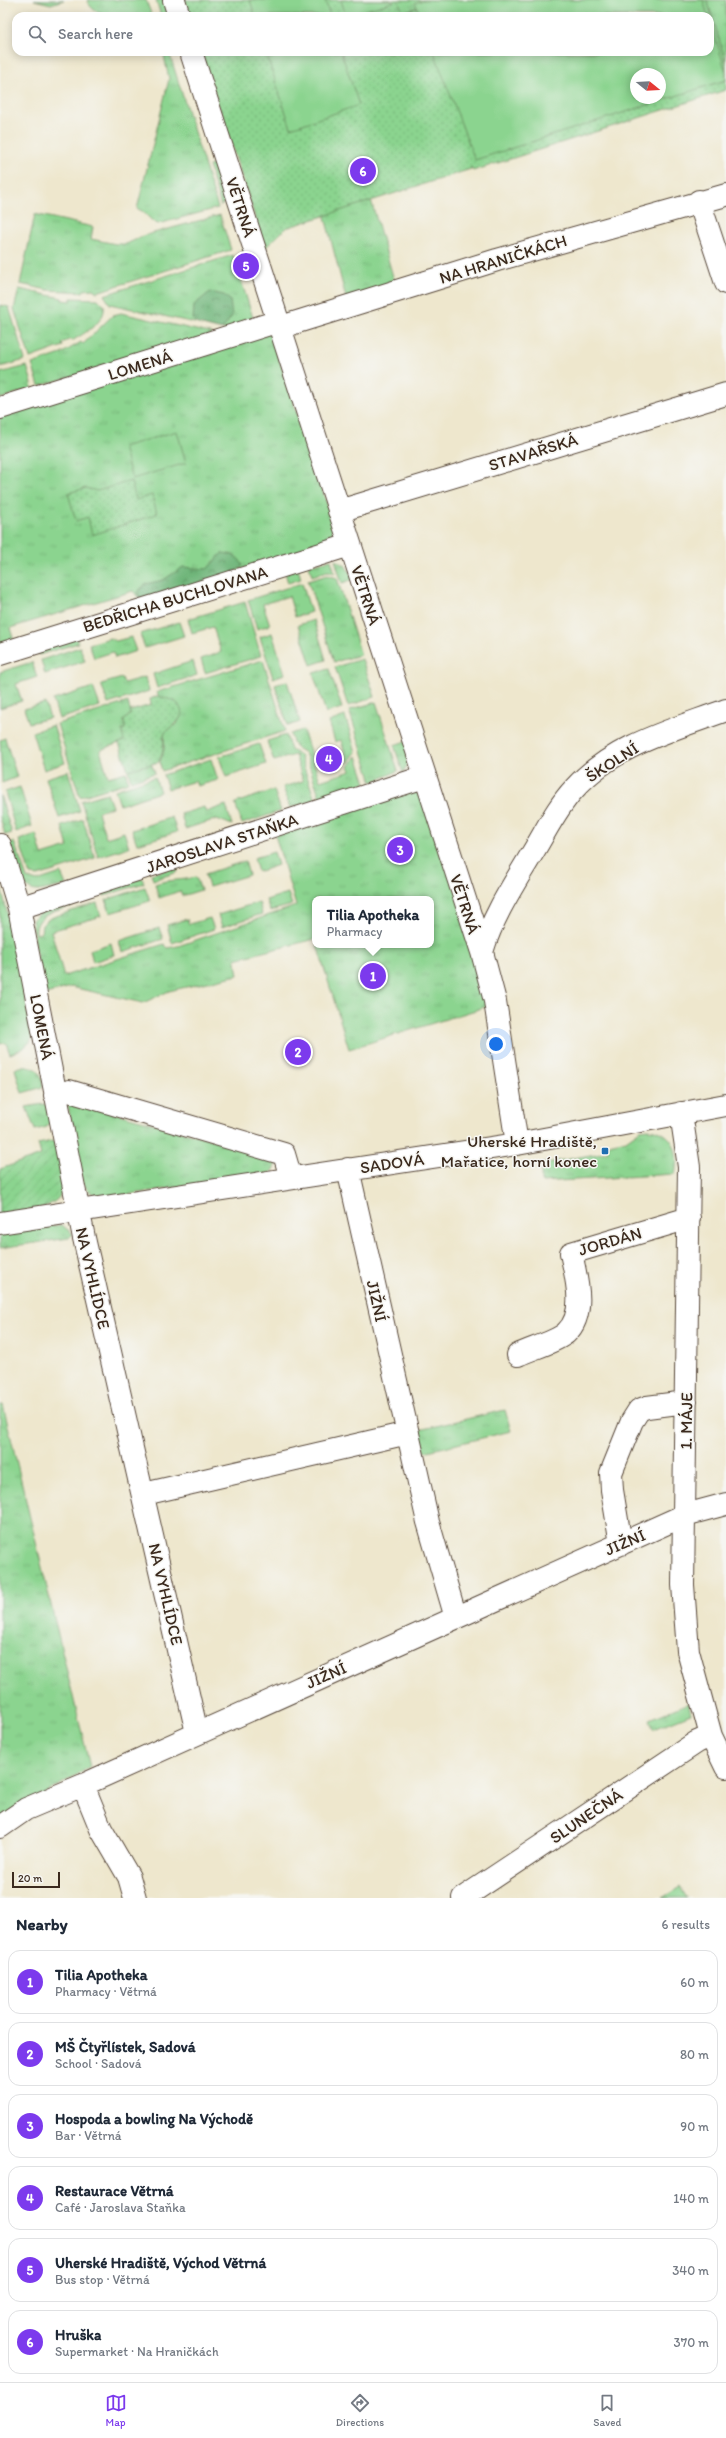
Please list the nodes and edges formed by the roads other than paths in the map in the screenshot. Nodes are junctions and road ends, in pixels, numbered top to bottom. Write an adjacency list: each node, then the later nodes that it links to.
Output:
1 (174, 0): 2 (street)
2 (178, 12)
3 (192, 56): 7 (street, VĚTRNÁ)
4 (726, 195): 5 (street, NA HRANIČKÁCH)
5 (699, 201): 6 (street); 7 (street, NA HRANIČKÁCH)
6 (726, 283)
7 (280, 324): 9 (street, LOMENÁ); 10 (street, VĚTRNÁ)
8 (726, 394): 10 (street, STAVAŘSKÁ)
9 (0, 408)
10 (339, 511): 11 (street, VĚTRNÁ)
11 (350, 545): 12 (street, BEDŘICHA BUCHLOVANA); 14 (street, VĚTRNÁ)
12 (0, 654)
13 (726, 710): 17 (street, ŠKOLNÍ)
14 (424, 777): 16 (street, VĚTRNÁ); 18 (street, JAROSLAVA STAŇKA)
15 (0, 845): 18 (street, LOMENÁ)
16 (462, 895): 17 (street, ŠKOLNÍ); 19 (street, VĚTRNÁ)
17 (507, 896): 19 (street, ŠKOLNÍ)
18 (19, 908): 20 (street, LOMENÁ)
19 (482, 952): 23 (street, VĚTRNÁ)
20 (55, 1096): 25 (street); 26 (street, LOMENÁ)
21 (726, 1105): 22 (street)
22 (682, 1113): 23 (street, SADOVÁ); 27 (street, 1. MÁJE)
23 (517, 1144): 24 (street, SADOVÁ)
24 (348, 1169): 25 (street, SADOVÁ); 31 (street, JIŽNÍ)
25 (291, 1178): 26 (street, SADOVÁ)
26 (78, 1211): 28 (street, SADOVÁ); 32 (street, NA VYHLÍDCE)
27 (690, 1218): 29 (street, JORDÁN); 30 (street, 1. MÁJE)
28 (0, 1223)
29 (518, 1355)
30 (686, 1402): 34 (street, 1. MÁJE); 35 (street)
31 (408, 1433): 32 (street); 36 (street, JIŽNÍ)
32 (144, 1494): 37 (street, NA VYHLÍDCE)
33 (726, 1504): 34 (street, JIŽNÍ)
34 (684, 1515): 35 (street, JIŽNÍ); 38 (street, 1. MÁJE)
35 (620, 1544): 36 (street, JIŽNÍ)
36 (456, 1618): 37 (street, JIŽNÍ)
37 (197, 1733): 40 (street)
38 (711, 1736): 39 (street, 1. MÁJE); 43 (street, SLUNEČNÁ)
39 (726, 1767)
40 (83, 1784): 41 (street); 42 (street)
41 (0, 1828)
42 (136, 1898)
43 (463, 1898)

